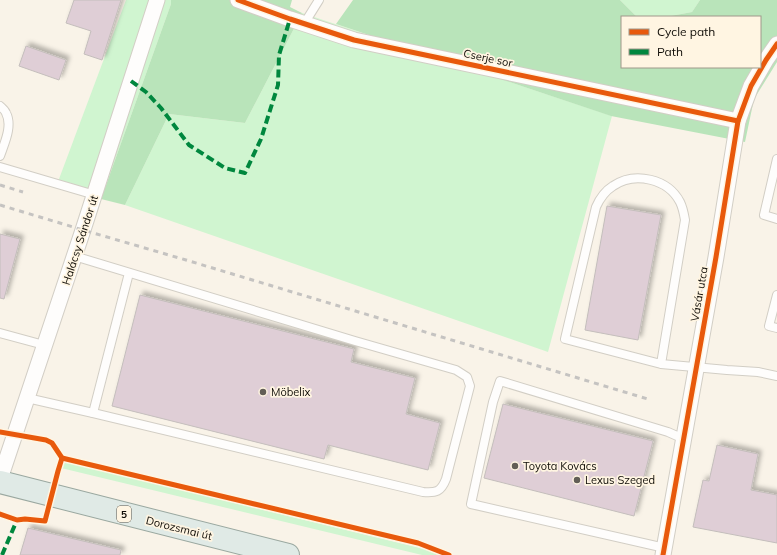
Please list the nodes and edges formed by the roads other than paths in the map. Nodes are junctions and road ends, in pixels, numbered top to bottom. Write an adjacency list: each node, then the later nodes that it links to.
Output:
1 (157, 0): 11 (street, Halácsy Sándor út)
2 (238, 0): 4 (street, Cserje sor)
3 (319, 0): 4 (lane)
4 (304, 24): 7 (street, Cserje sor)
5 (777, 44): 7 (street, Vásár utca)
6 (0, 106): 8 (lane)
7 (738, 121): 20 (street, Vásár utca)
8 (0, 156)
9 (777, 159): 12 (lane)
10 (0, 167): 11 (lane)
11 (94, 195): 13 (street, Halácsy Sándor út)
12 (777, 219)
13 (74, 256): 14 (lane); 18 (street, Halácsy Sándor út)
14 (129, 273): 23 (lane); 23 (lane)
15 (777, 295): 16 (lane)
16 (777, 328)
17 (0, 334): 18 (lane)
18 (44, 345): 22 (street, Halácsy Sándor út)
19 (661, 364): 19 (lane); 20 (lane)
20 (696, 367): 21 (lane); 24 (street, Vásár utca)
21 (777, 376)
22 (27, 398): 23 (lane); 25 (street, Halácsy Sándor út)
23 (93, 413)
24 (684, 439): 28 (street, Vásár utca); 28 (lane)
25 (0, 479)
26 (0, 482): 27 (main road, Dorozsmai út / 5)
27 (246, 550): 29 (main road, Dorozsmai út / 5)
28 (664, 552)
29 (288, 555)

